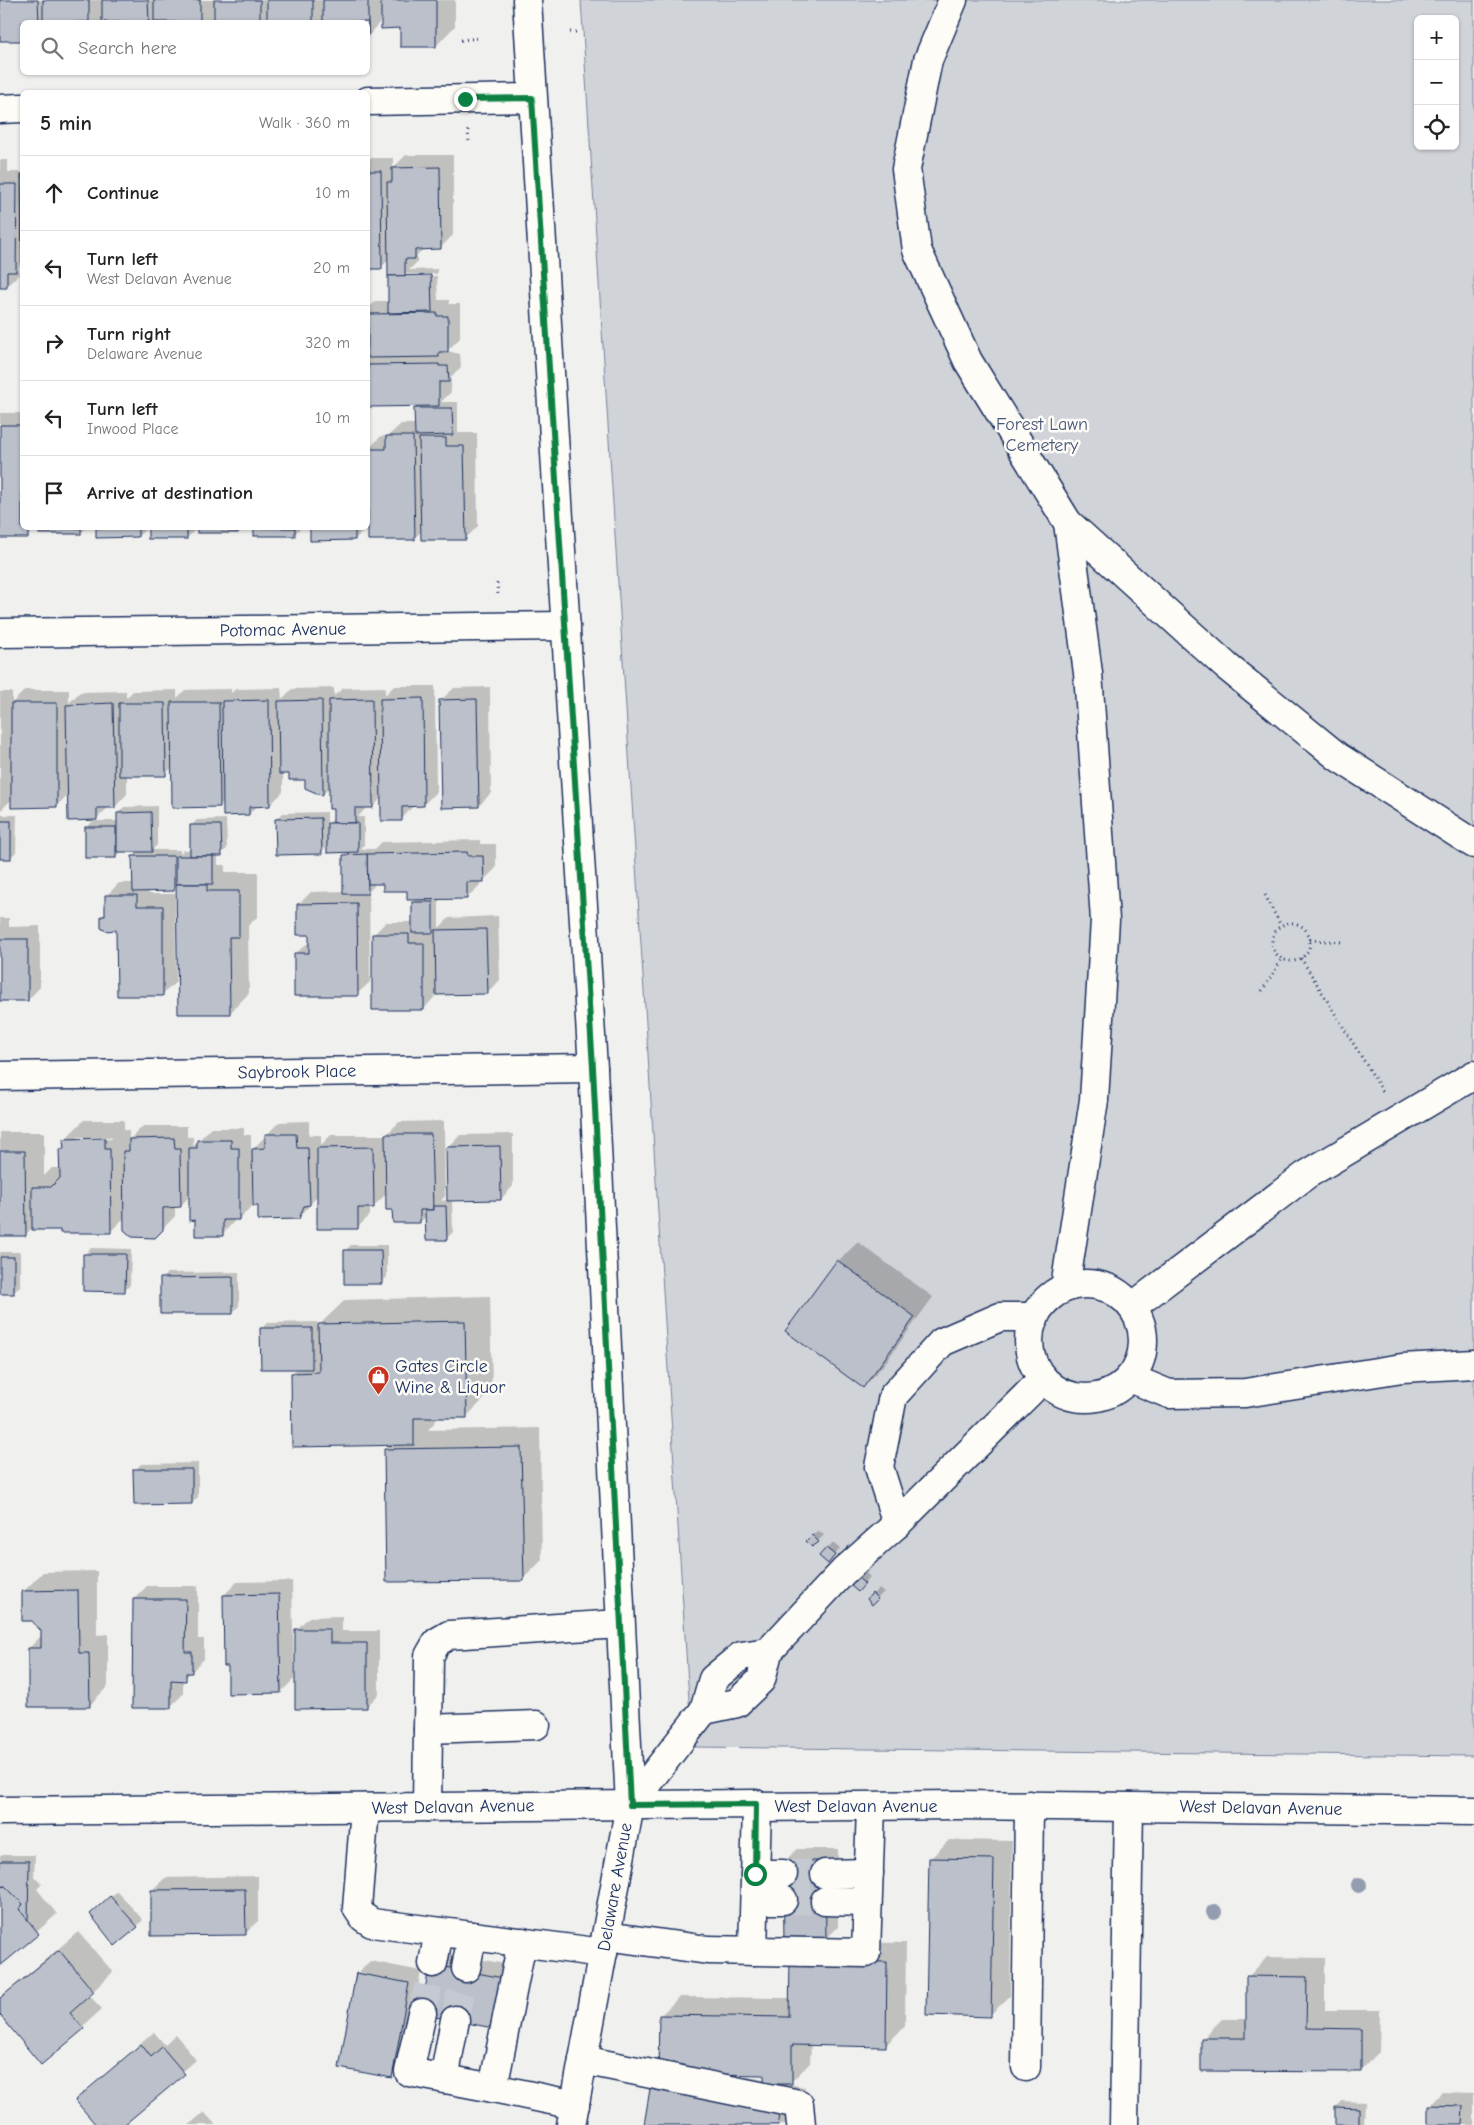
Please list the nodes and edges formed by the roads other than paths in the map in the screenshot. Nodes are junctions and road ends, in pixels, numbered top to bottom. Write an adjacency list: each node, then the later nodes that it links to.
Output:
1 (527, 0): 3 (street, Delaware Avenue)
2 (953, 0): 7 (street)
3 (532, 98): 4 (street); 8 (street, Delaware Avenue)
4 (370, 101)
5 (20, 108): 6 (street)
6 (0, 109)
7 (1068, 523): 10 (street); 14 (street)
8 (566, 626): 9 (street, Potomac Avenue); 11 (street, Delaware Avenue)
9 (0, 634)
10 (1474, 844)
11 (593, 1068): 13 (street, Saybrook Place); 21 (street, Delaware Avenue)
12 (1474, 1075): 15 (street)
13 (0, 1076)
14 (1065, 1288): 15 (street); 16 (street)
15 (1132, 1307): 18 (street)
16 (1034, 1317): 19 (street); 20 (street)
17 (1474, 1364): 18 (street)
18 (1130, 1378): 19 (street)
19 (1043, 1379): 20 (street)
20 (897, 1524): 24 (street)
21 (620, 1624): 23 (street); 24 (street, Delaware Avenue)
22 (536, 1725): 23 (street)
23 (428, 1729): 28 (street)
24 (630, 1805): 26 (street, West Delavan Avenue); 28 (street, West Delavan Avenue); 42 (street, Delaware Avenue)
25 (1029, 1805): 27 (street, West Delavan Avenue); 29 (street, West Delavan Avenue); 49 (street)
26 (757, 1806): 29 (street, West Delavan Avenue); 35 (street)
27 (1129, 1806): 32 (street, West Delavan Avenue); 54 (street)
28 (426, 1807): 30 (street, West Delavan Avenue)
29 (871, 1807): 33 (street)
30 (365, 1808): 31 (street, West Delavan Avenue); 39 (street)
31 (0, 1811)
32 (1474, 1811)
33 (868, 1873): 34 (street); 38 (street)
34 (825, 1874)
35 (755, 1887): 36 (street); 43 (street)
36 (783, 1887)
37 (825, 1901): 38 (street)
38 (867, 1902): 43 (street)
39 (440, 1932): 40 (street); 44 (street)
40 (472, 1936): 41 (street); 45 (street)
41 (522, 1942): 42 (street); 51 (street)
42 (605, 1944): 43 (street); 48 (street, Delaware Avenue)
43 (753, 1951)
44 (432, 1963)
45 (466, 1968)
46 (422, 2013): 50 (street)
47 (455, 2020): 50 (street)
48 (584, 2060): 52 (street, Delaware Avenue); 53 (street)
49 (1026, 2067)
50 (444, 2079): 51 (street)
51 (492, 2088): 52 (street)
52 (573, 2115)
53 (800, 2125)
54 (1124, 2125)

